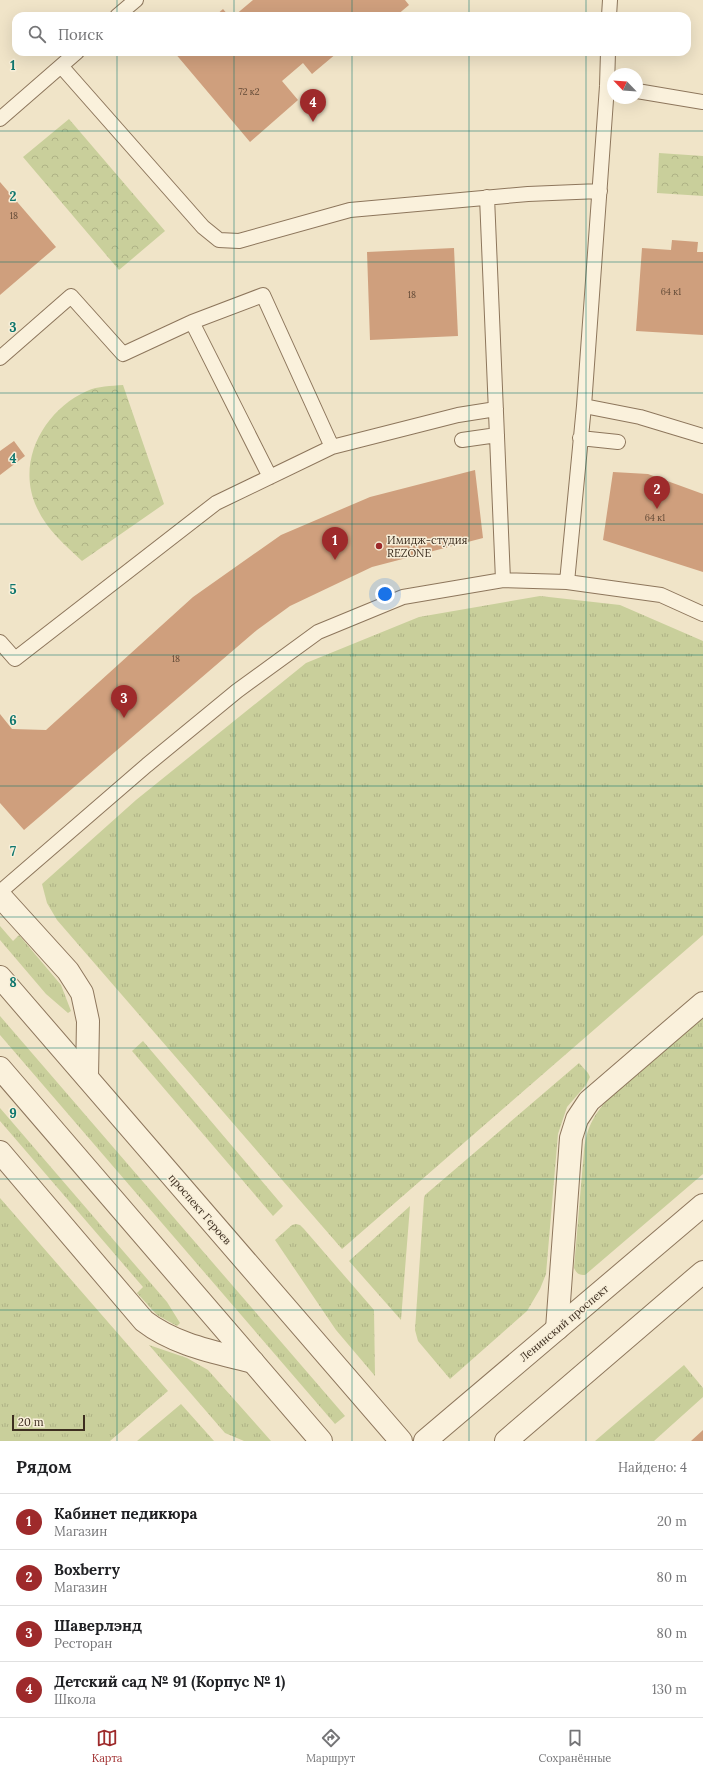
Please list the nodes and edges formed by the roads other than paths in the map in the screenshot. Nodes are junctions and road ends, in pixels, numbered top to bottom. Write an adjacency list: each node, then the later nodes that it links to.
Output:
1 (136, 0): 3 (lane)
2 (610, 0): 4 (lane)
3 (122, 12)
4 (609, 12)
5 (72, 56): 7 (lane)
6 (608, 56): 8 (lane)
7 (61, 66): 12 (lane); 14 (lane)
8 (609, 68)
9 (643, 92): 10 (lane)
10 (703, 102)
11 (608, 104): 13 (lane)
12 (0, 120)
13 (600, 190): 14 (lane); 17 (lane)
14 (487, 198): 18 (lane)
15 (192, 322): 16 (lane); 24 (lane); 25 (lane)
16 (0, 358)
17 (584, 406): 20 (lane); 21 (lane)
18 (496, 409): 19 (lane); 24 (lane)
19 (497, 436): 22 (lane); 26 (lane)
20 (703, 436)
21 (580, 438): 23 (lane); 27 (lane)
22 (462, 440)
23 (618, 442)
24 (332, 447): 25 (lane)
25 (270, 477): 29 (lane)
26 (503, 580): 27 (lane); 30 (lane)
27 (567, 582): 28 (lane)
28 (703, 614)
29 (0, 642)
30 (0, 892)
31 (0, 896): 35 (street)
32 (0, 977): 35 (street, проспект Героев)
33 (703, 1003): 39 (street)
34 (0, 1068): 40 (street)
35 (87, 1077): 42 (street, проспект Героев)
36 (0, 1152): 40 (street)
37 (703, 1205): 39 (street, Ленинский проспект)
38 (703, 1272): 44 (street)
39 (557, 1329): 43 (street, Ленинский проспект)
40 (253, 1362): 41 (street)
41 (321, 1441)
42 (401, 1441)
43 (425, 1441)
44 (506, 1441)

